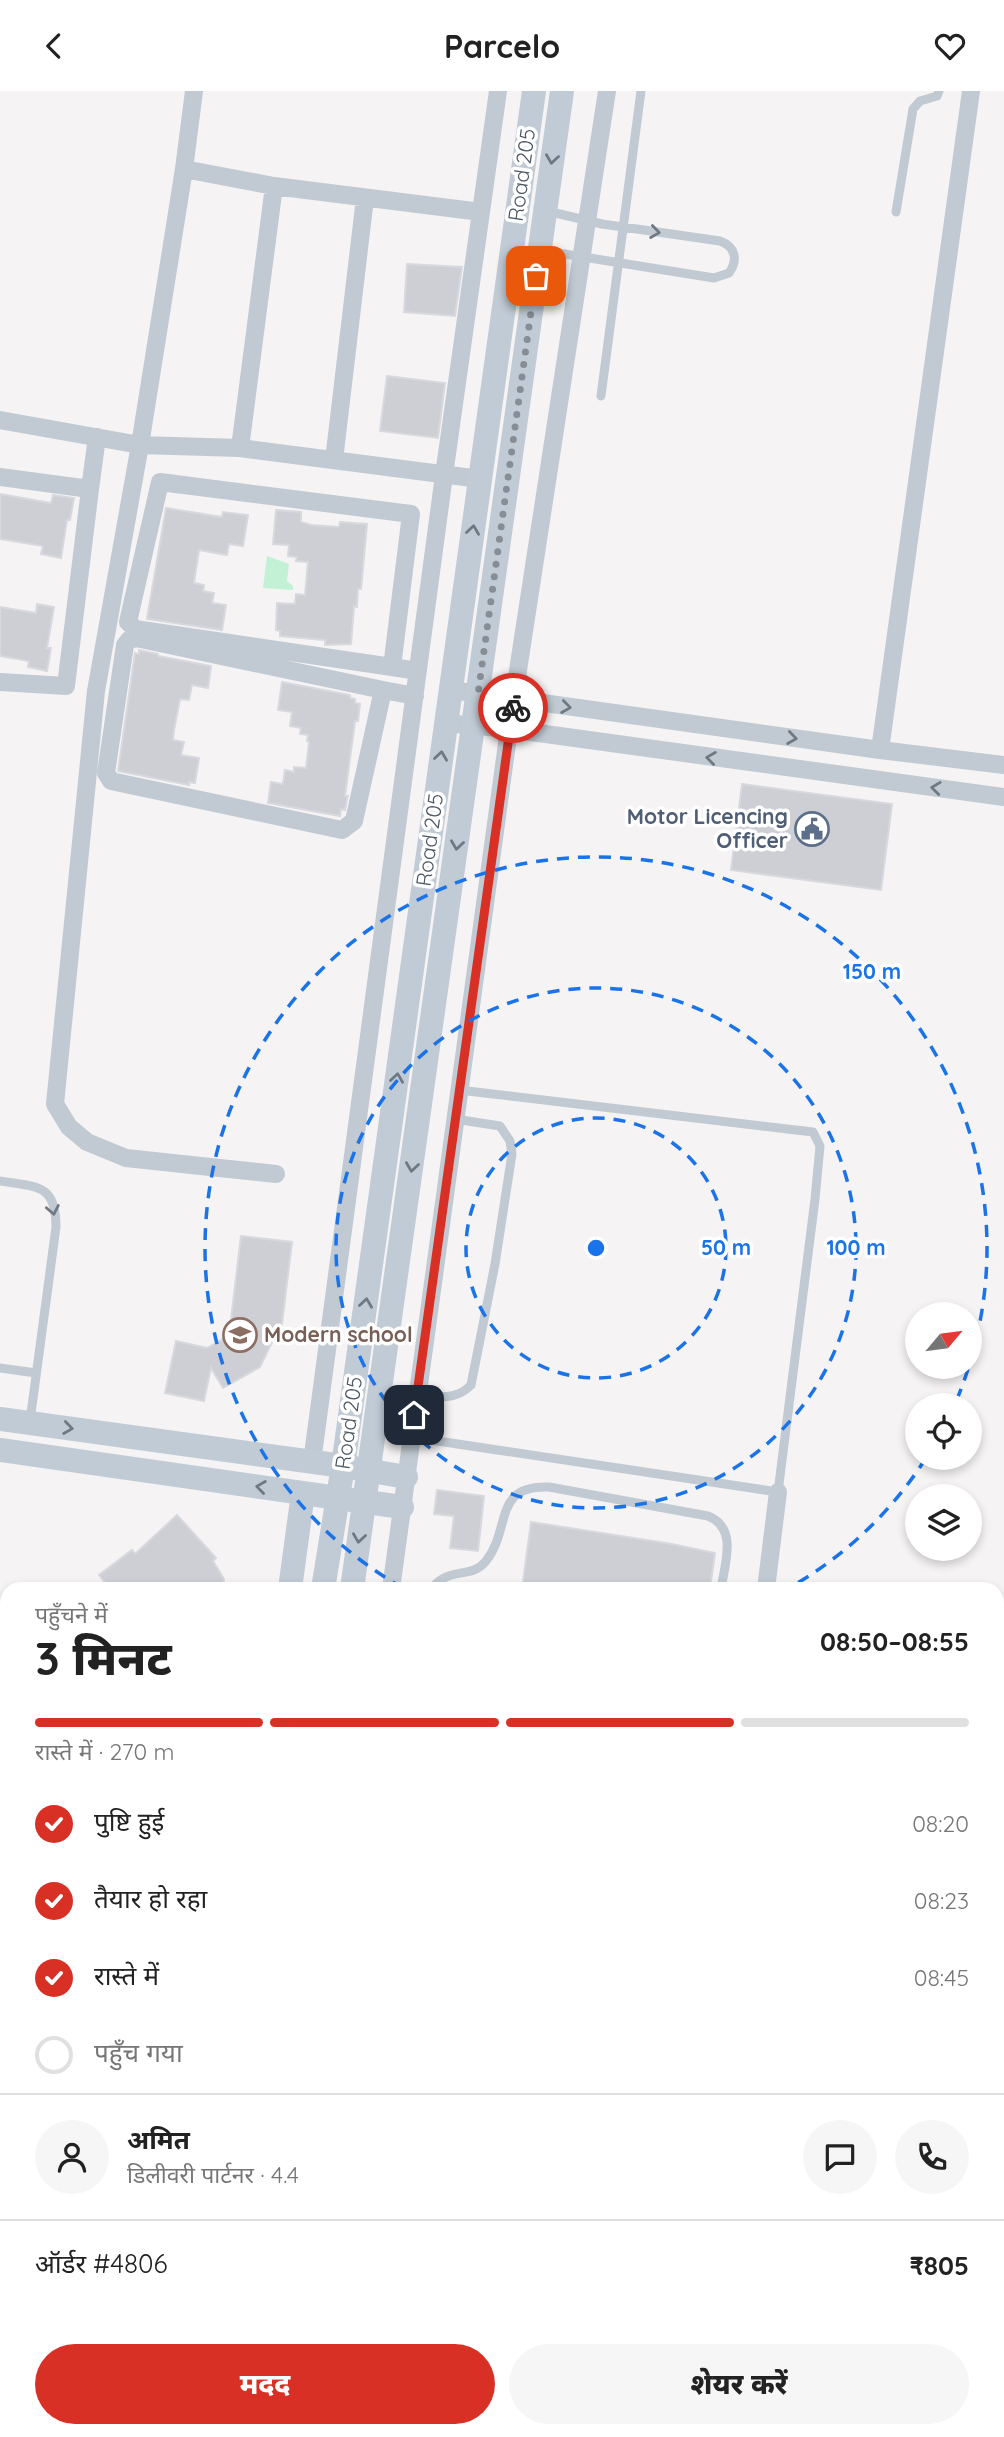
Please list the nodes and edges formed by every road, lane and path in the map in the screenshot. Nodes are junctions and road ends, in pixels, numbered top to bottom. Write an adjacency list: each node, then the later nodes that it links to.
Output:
1 (194, 91): 9 (street)
2 (498, 91): 13 (street)
3 (534, 91): 28 (main road, Road 205)
4 (562, 91): 12 (main road, Road 205, one-way to 12)
5 (607, 91): 15 (street)
6 (641, 91): 16 (lane)
7 (939, 91): 14 (lane)
8 (971, 91): 41 (street)
9 (184, 169): 10 (street); 23 (street)
10 (274, 186): 11 (street); 24 (street)
11 (365, 198): 13 (street); 25 (street)
12 (545, 210): 15 (lane); 17 (main road, Road 205)
13 (481, 212): 26 (street)
14 (896, 212)
15 (587, 222): 16 (lane); 18 (street)
16 (624, 227): 19 (lane); 19 (lane, one-way to 19)
17 (540, 250): 18 (lane); 35 (main road, Road 205)
18 (583, 256): 19 (lane); 37 (street)
19 (618, 261): 20 (lane)
20 (601, 396)
21 (0, 420): 22 (street)
22 (97, 437): 23 (street); 29 (street)
23 (140, 445): 24 (street); 46 (street)
24 (240, 448): 25 (street)
25 (334, 460): 26 (street)
26 (444, 475): 28 (street); 31 (street)
27 (0, 477): 29 (street)
28 (480, 479): 34 (main road, Road 205, one-way to 28)
29 (90, 489): 32 (street)
30 (392, 667): 30 (street); 31 (street)
31 (418, 671): 36 (street)
32 (0, 682)
33 (383, 689): 33 (street); 36 (street)
34 (450, 689): 35 (street); 38 (main road, Road 205)
35 (478, 694): 37 (street); 39 (main road, Road 205)
36 (415, 696): 56 (street)
37 (514, 699): 40 (street); 41 (street, one-way to 41)
38 (446, 723): 39 (street); 57 (main road, Road 205, one-way to 38)
39 (473, 726): 40 (street); 58 (main road, Road 205, one-way to 58)
40 (509, 729): 43 (street, one-way to 40); 44 (street)
41 (880, 750): 42 (street)
42 (1004, 765)
43 (1004, 797)
44 (459, 1090): 45 (street); 60 (lane)
45 (455, 1119): 51 (street); 51 (lane)
46 (276, 1174)
47 (4, 1181): 48 (lane); 50 (lane, one-way to 50)
48 (0, 1192)
49 (0, 1368): 50 (lane)
50 (36, 1373): 53 (lane)
51 (418, 1393): 54 (street)
52 (0, 1419): 53 (main road)
53 (29, 1423): 56 (main road, one-way to 56)
54 (411, 1437): 59 (street); 60 (lane)
55 (0, 1450): 61 (main road, one-way to 55)
56 (312, 1462): 57 (main road)
57 (343, 1466): 58 (main road); 62 (main road, Road 205)
58 (370, 1470): 59 (main road); 63 (main road, Road 205)
59 (406, 1477): 64 (street)
60 (778, 1492): 71 (street)
61 (303, 1493): 62 (main road); 65 (main road)
62 (337, 1498): 63 (main road); 66 (main road, Road 205)
63 (363, 1501): 64 (main road); 67 (main road, Road 205, one-way to 67)
64 (402, 1507): 68 (street)
65 (291, 1582)
66 (324, 1582)
67 (353, 1582)
68 (392, 1582)
69 (436, 1582): 70 (lane)
70 (722, 1582)
71 (767, 1582)

